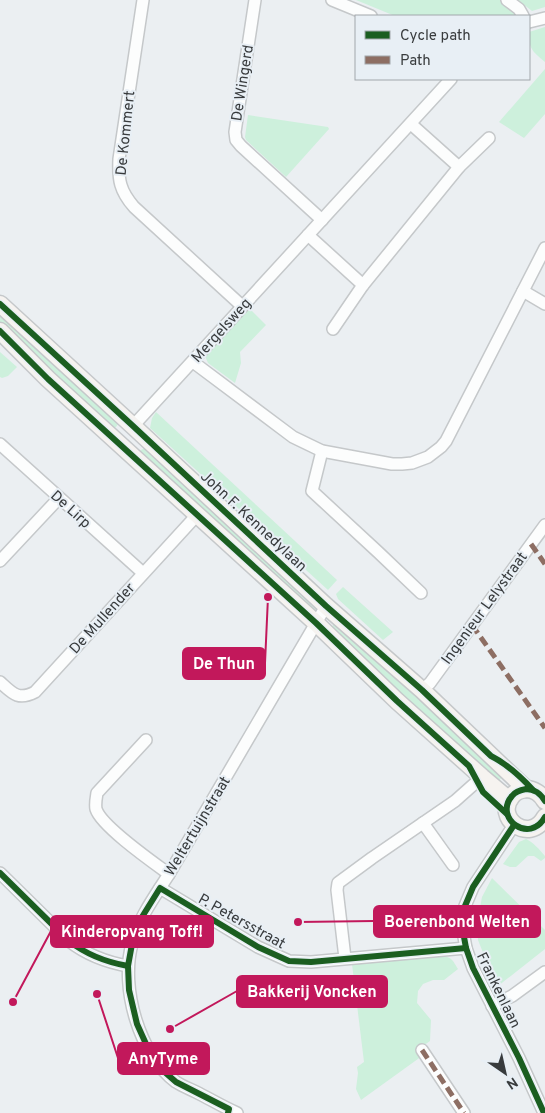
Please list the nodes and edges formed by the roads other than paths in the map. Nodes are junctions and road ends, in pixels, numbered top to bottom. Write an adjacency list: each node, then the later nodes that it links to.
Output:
1 (143, 0): 20 (street, De Kommert)
2 (255, 0): 13 (street, De Wingerd)
3 (332, 0): 5 (street)
4 (507, 0): 6 (street)
5 (369, 15)
6 (522, 15)
7 (545, 18): 8 (street)
8 (530, 22)
9 (450, 80): 10 (street, Mergelsweg)
10 (411, 124): 12 (street); 13 (street, Mergelsweg)
11 (489, 138): 12 (street)
12 (459, 168): 16 (street)
13 (322, 220): 14 (street, Mergelsweg)
14 (308, 235): 16 (street); 20 (street, Mergelsweg)
15 (545, 248): 17 (street)
16 (364, 285): 21 (street)
17 (523, 291): 19 (street); 27 (street)
18 (0, 304): 24 (street, John F. Kennedylaan)
19 (545, 304)
20 (242, 306): 23 (street, Mergelsweg)
21 (333, 329)
22 (0, 332): 25 (street)
23 (193, 362): 24 (street, Mergelsweg); 27 (street)
24 (133, 426): 25 (street); 34 (street, John F. Kennedylaan)
25 (117, 442): 29 (street)
26 (0, 444): 28 (street, De Lirp)
27 (322, 450): 33 (street)
28 (59, 498): 31 (street); 32 (street, De Lirp)
29 (197, 515): 32 (street, De Mullender); 35 (street)
30 (545, 525): 37 (street, Ingenieur Lelystraat)
31 (0, 561)
32 (143, 574): 36 (street, De Mullender)
33 (421, 593)
34 (326, 606): 35 (street, Weltertuijnstraat); 37 (street, John F. Kennedylaan)
35 (316, 623): 39 (street); 47 (street, Weltertuijnstraat)
36 (0, 682)
37 (422, 690): 40 (street, John F. Kennedylaan)
38 (146, 740): 47 (street)
39 (482, 777): 41 (street); 42 (street)
40 (539, 793): 41 (street)
41 (509, 800): 43 (street)
42 (424, 823): 45 (street); 50 (street)
43 (514, 825): 44 (street); 49 (street, Frankenlaan)
44 (542, 825)
45 (453, 865)
46 (0, 873): 51 (street)
47 (169, 874): 48 (street, Weltertuijnstraat)
48 (160, 888): 50 (street, P. Petersstraat); 51 (street, Weltertuijnstraat)
49 (466, 948): 50 (street, P. Petersstraat); 53 (street, Frankenlaan)
50 (345, 958)
51 (128, 966): 55 (street, Weltertuijnstraat)
52 (545, 972): 53 (street)
53 (492, 1006): 56 (street, Frankenlaan)
54 (422, 1050): 57 (street)
55 (231, 1112)
56 (544, 1112)
57 (464, 1113)

